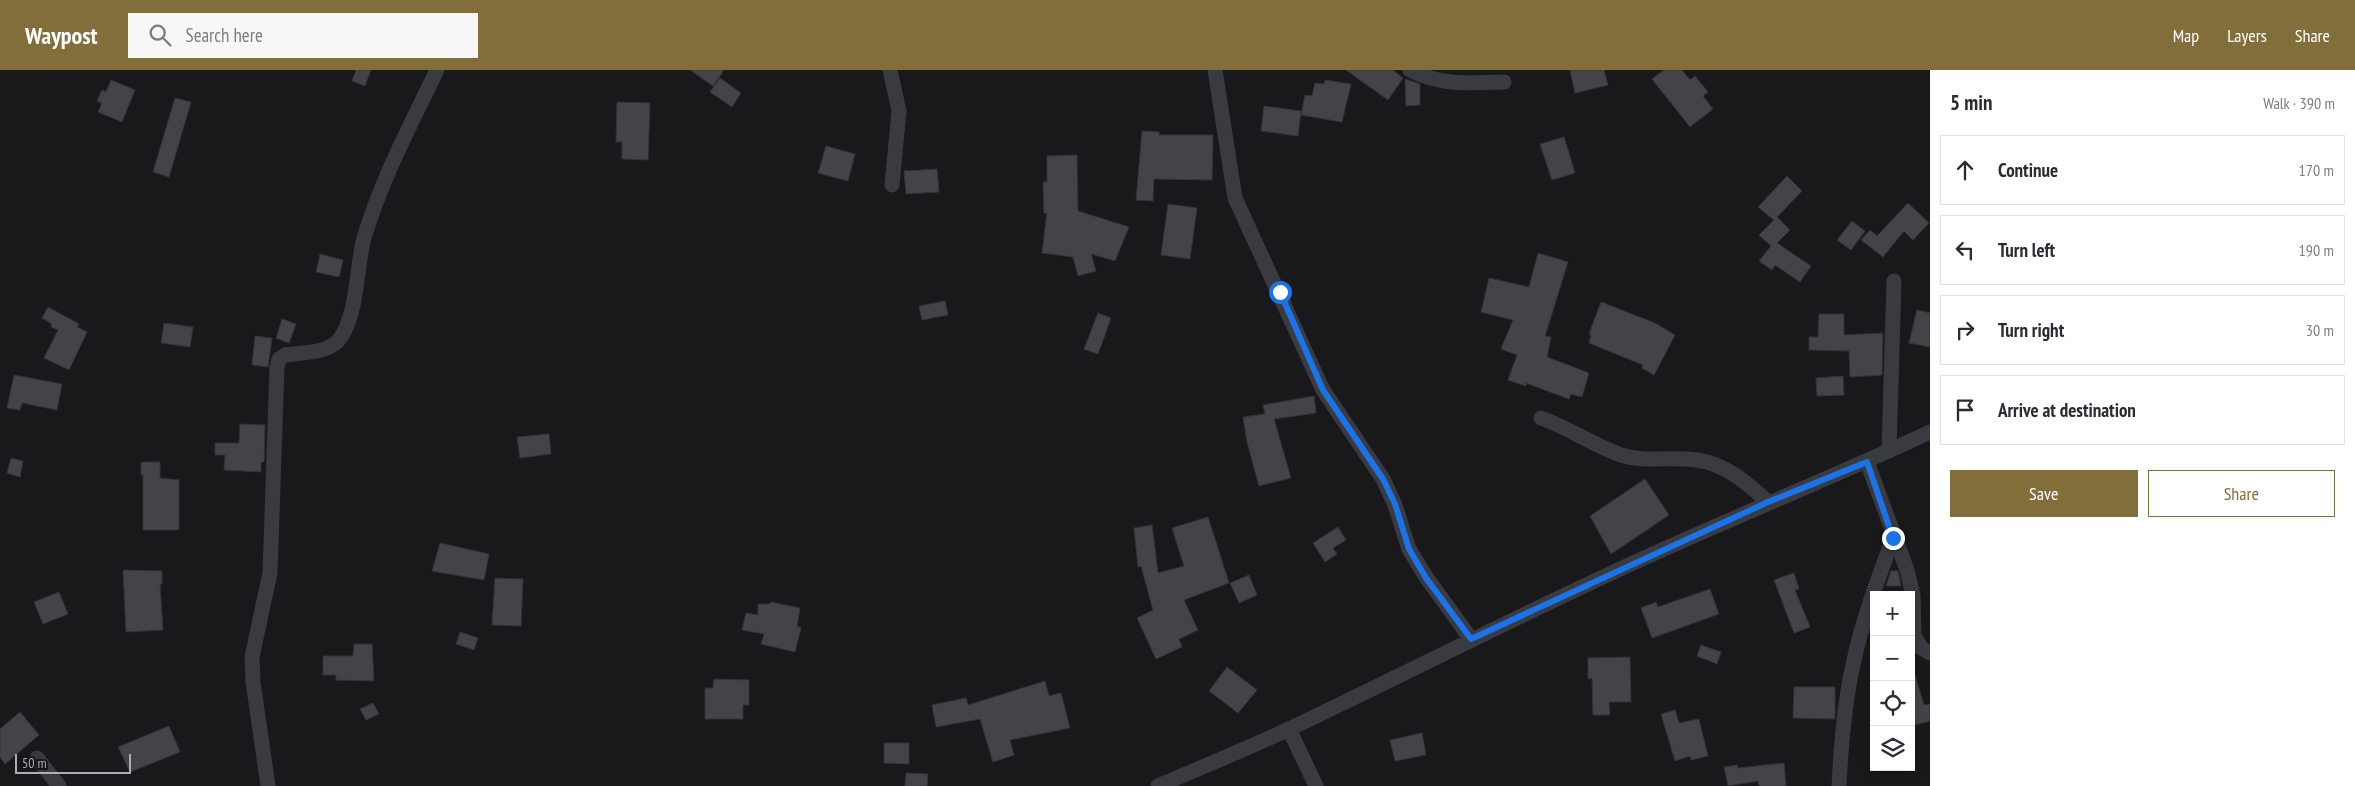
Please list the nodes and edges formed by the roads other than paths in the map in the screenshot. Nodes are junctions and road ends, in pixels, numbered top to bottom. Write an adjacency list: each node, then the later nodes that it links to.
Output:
1 (437, 70): 19 (street)
2 (890, 70): 6 (street)
3 (1215, 70): 14 (street)
4 (1410, 70): 5 (street)
5 (1504, 82)
6 (892, 185)
7 (1894, 281): 10 (street)
8 (1541, 418): 12 (street)
9 (1930, 432): 10 (street)
10 (1888, 451): 11 (street)
11 (1867, 462): 12 (street); 13 (street)
12 (1768, 502): 14 (street)
13 (1893, 538): 15 (street); 22 (street)
14 (1471, 639): 16 (street)
15 (1930, 653)
16 (1289, 729): 20 (street); 21 (street)
17 (37, 758): 18 (street)
18 (59, 786)
19 (268, 786)
20 (1158, 786)
21 (1316, 786)
22 (1839, 786)

